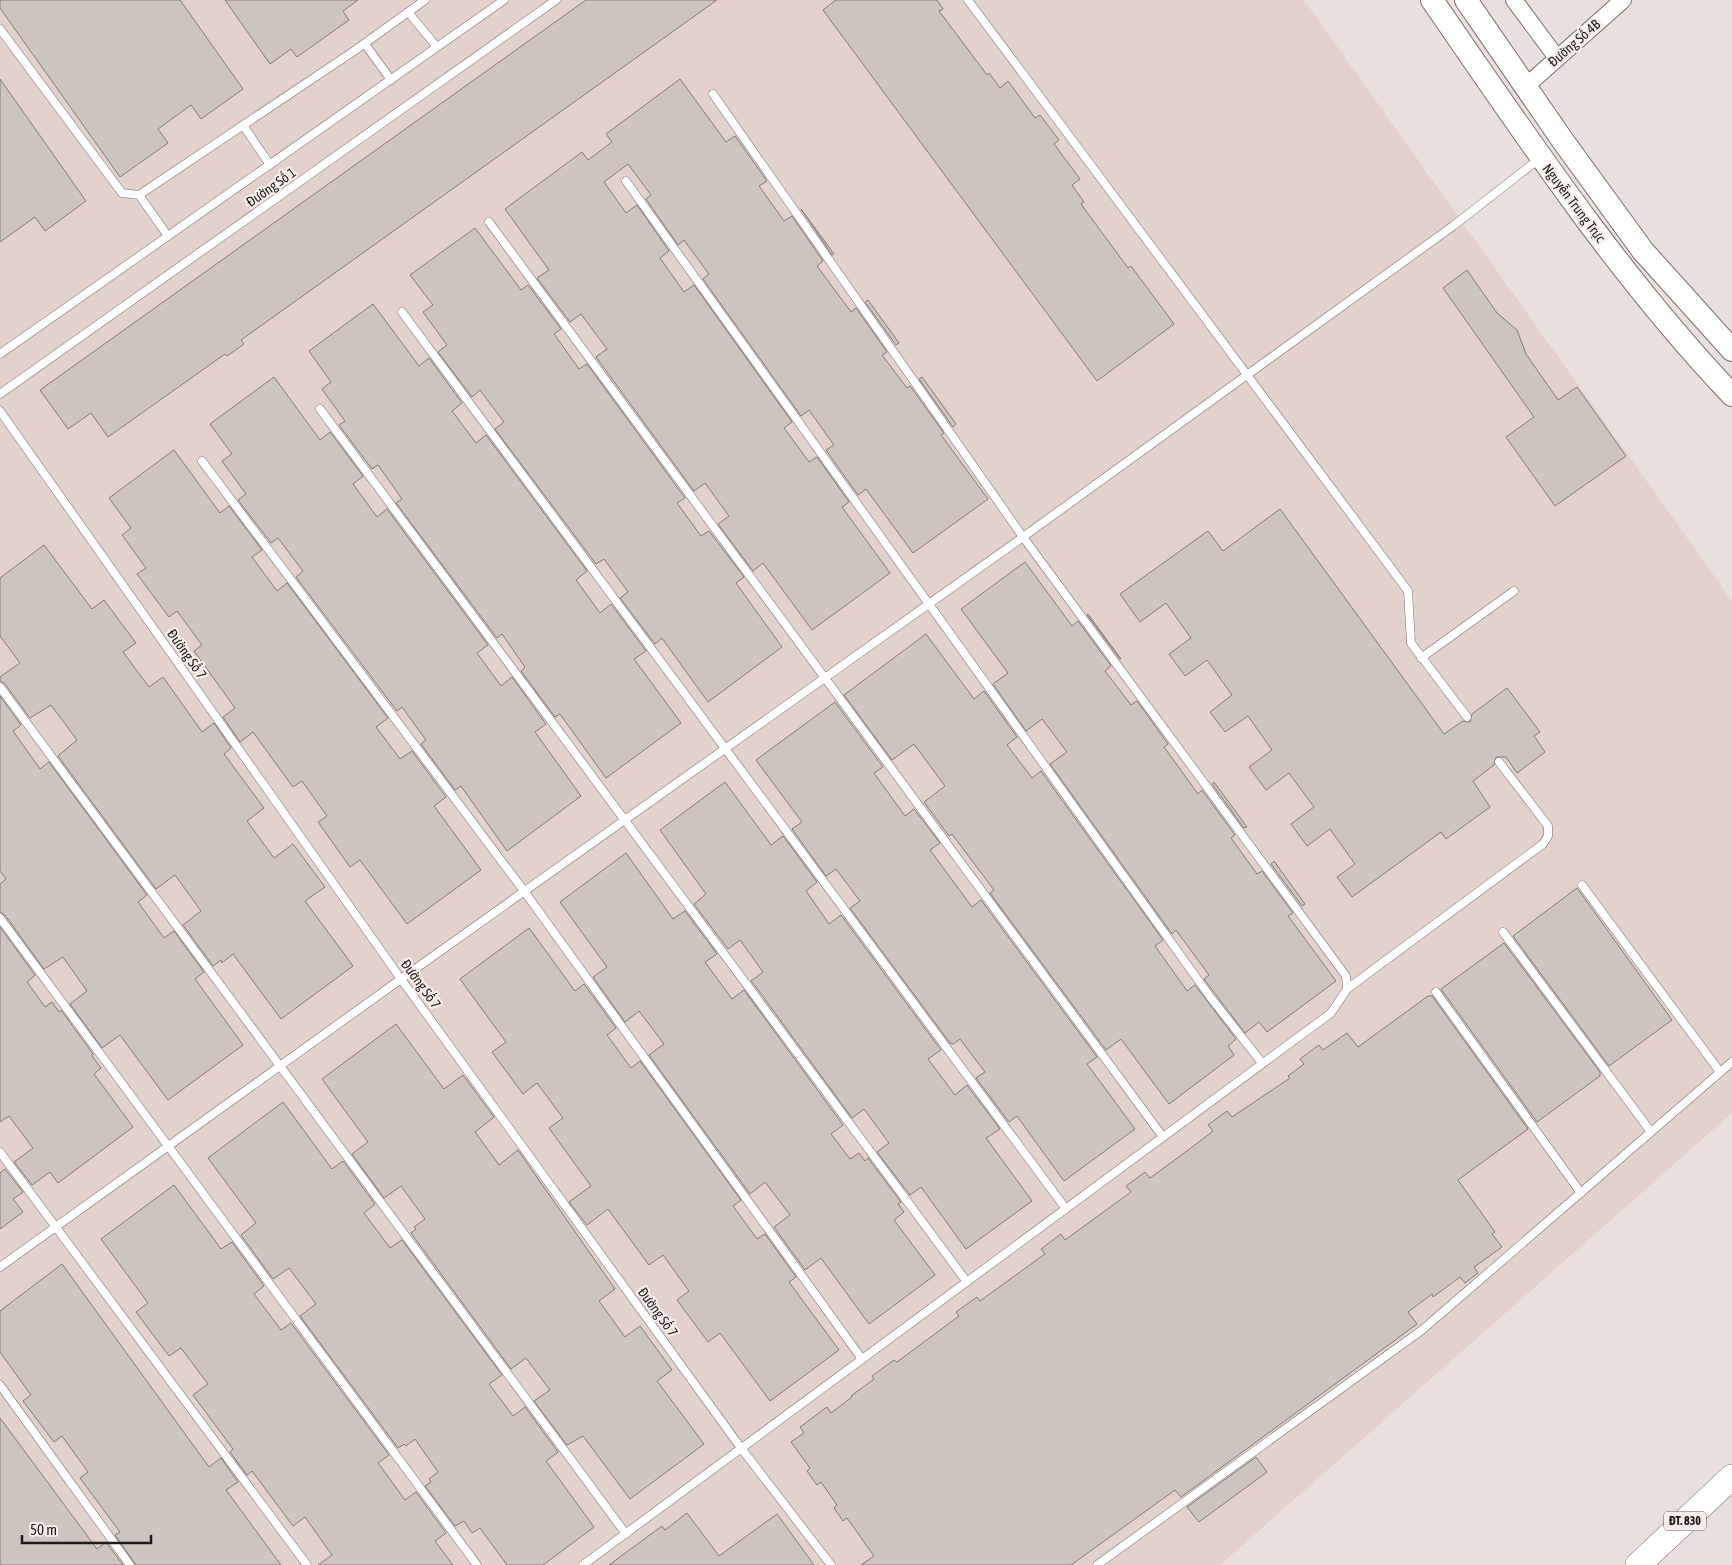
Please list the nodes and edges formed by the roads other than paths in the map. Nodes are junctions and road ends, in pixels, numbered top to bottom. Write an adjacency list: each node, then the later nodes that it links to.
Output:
1 (424, 0): 9 (lane)
2 (504, 0): 12 (lane, Đường Số 1)
3 (556, 0): 29 (lane, Đường Số 1)
4 (968, 0): 28 (lane)
5 (1432, 0): 19 (main road, Nguyễn Trung Trực)
6 (1466, 0): 15 (main road, Nguyễn Trung Trực)
7 (1514, 0): 13 (street)
8 (1623, 0): 13 (street, Đường Số 4B)
9 (408, 12): 11 (lane); 12 (lane)
10 (0, 29): 22 (lane)
11 (365, 44): 14 (lane); 17 (lane)
12 (437, 48): 14 (lane, Đường Số 1)
13 (1557, 58): 15 (street, Đường Số 4B)
14 (391, 80): 20 (lane, Đường Số 1)
15 (1525, 87): 18 (main road, Nguyễn Trung Trực)
16 (713, 94): 34 (lane)
17 (243, 125): 20 (lane); 22 (lane)
18 (1563, 141): 19 (main road); 26 (main road, Nguyễn Trung Trực)
19 (1540, 158): 28 (lane); 30 (main road, Nguyễn Trung Trực)
20 (270, 165): 24 (lane, Đường Số 1)
21 (626, 180): 36 (lane)
22 (139, 195): 24 (lane)
23 (489, 222): 38 (lane)
24 (168, 236): 27 (lane, Đường Số 1)
25 (402, 312): 41 (lane)
26 (1732, 350)
27 (0, 354)
28 (1248, 373): 34 (lane); 37 (lane)
29 (0, 394)
30 (1732, 395)
31 (320, 409): 43 (lane)
32 (0, 411): 48 (lane, Đường Số 7)
33 (202, 461): 45 (lane)
34 (1023, 537): 36 (lane); 49 (lane)
35 (1514, 591): 37 (lane)
36 (929, 603): 38 (lane); 52 (lane)
37 (1421, 658): 40 (lane)
38 (826, 677): 41 (lane); 56 (lane)
39 (0, 687): 53 (lane)
40 (1467, 717)
41 (725, 749): 43 (lane); 60 (lane)
42 (1499, 762): 49 (lane)
43 (625, 820): 45 (lane); 63 (lane)
44 (1582, 885): 54 (lane)
45 (524, 891): 48 (lane); 64 (lane)
46 (0, 918): 57 (lane)
47 (1503, 932): 55 (lane)
48 (401, 978): 53 (lane); 66 (lane, Đường Số 7)
49 (1347, 989): 52 (lane)
50 (1436, 992): 59 (lane)
51 (1732, 1062): 54 (lane)
52 (1262, 1063): 56 (lane)
53 (280, 1066): 57 (lane); 68 (lane)
54 (1720, 1072): 55 (lane)
55 (1651, 1132): 59 (lane)
56 (1163, 1136): 60 (lane)
57 (168, 1146): 61 (lane); 71 (lane)
58 (0, 1152): 61 (lane)
59 (1582, 1193): 74 (lane)
60 (1066, 1209): 63 (lane)
61 (56, 1227): 62 (lane); 70 (lane)
62 (0, 1267)
63 (967, 1282): 64 (lane)
64 (862, 1359): 66 (lane)
65 (0, 1385): 69 (lane)
66 (741, 1448): 68 (lane); 73 (lane, Đường Số 7)
67 (1732, 1477): 75 (main road, ĐT. 830)
68 (626, 1534): 72 (lane)
69 (130, 1565)
70 (308, 1565)
71 (477, 1565)
72 (583, 1565)
73 (831, 1565)
74 (1097, 1565)
75 (1638, 1565)

